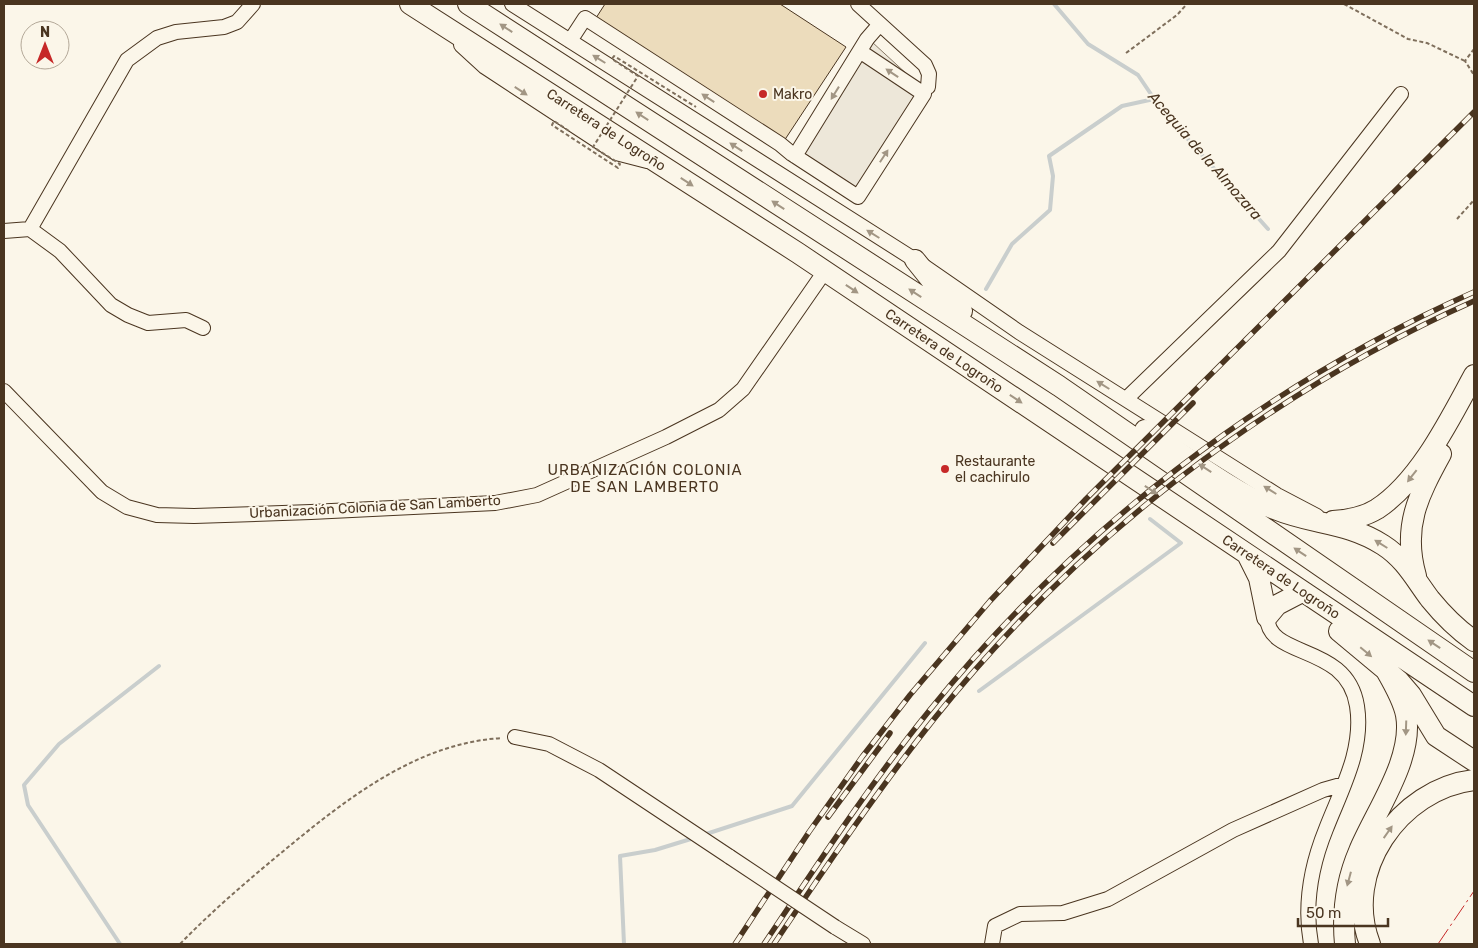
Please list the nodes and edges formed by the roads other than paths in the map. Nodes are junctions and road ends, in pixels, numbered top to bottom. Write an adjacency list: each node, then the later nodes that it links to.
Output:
1 (253, 4): 13 (street)
2 (410, 4): 16 (highway, Carretera de Logroño, one-way to 16)
3 (468, 4): 20 (highway, one-way to 3)
4 (512, 4): 7 (street)
5 (858, 4): 6 (street)
6 (880, 24): 8 (street); 9 (street)
7 (570, 41): 11 (street, one-way to 7); 12 (street, one-way to 7)
8 (861, 52): 11 (street, one-way to 11); 11 (street, one-way to 8)
9 (928, 87)
10 (1401, 94): 22 (street)
11 (794, 155): 12 (street)
12 (779, 174): 15 (street, one-way to 12)
13 (30, 229): 14 (street); 17 (street)
14 (4, 231)
15 (914, 260): 20 (highway); 22 (street, one-way to 15)
16 (825, 271): 19 (street, Urbanización Colonia de San Lamberto); 24 (highway, Carretera de Logroño, one-way to 24)
17 (203, 328)
18 (1474, 375): 23 (highway, one-way to 23)
19 (4, 391)
20 (1066, 392): 23 (highway, one-way to 20); 30 (highway, one-way to 20)
21 (1474, 396): 25 (highway)
22 (1126, 399): 23 (street, one-way to 22)
23 (1328, 522): 25 (highway, one-way to 23)
24 (1247, 555): 26 (highway, Carretera de Logroño); 27 (highway)
25 (1416, 578): 28 (highway)
26 (1305, 593): 27 (highway); 29 (highway, one-way to 29); 31 (highway, Carretera de Logroño)
27 (1267, 617): 35 (street)
28 (1474, 641)
29 (1384, 667): 33 (highway); 39 (highway, one-way to 39)
30 (1474, 672)
31 (1474, 706)
32 (515, 737): 36 (street, bridge)
33 (1474, 761)
34 (1474, 780): 40 (highway, one-way to 34)
35 (1344, 784): 37 (street); 38 (street)
36 (863, 944)
37 (992, 944)
38 (1311, 944)
39 (1344, 944)
40 (1370, 944)

